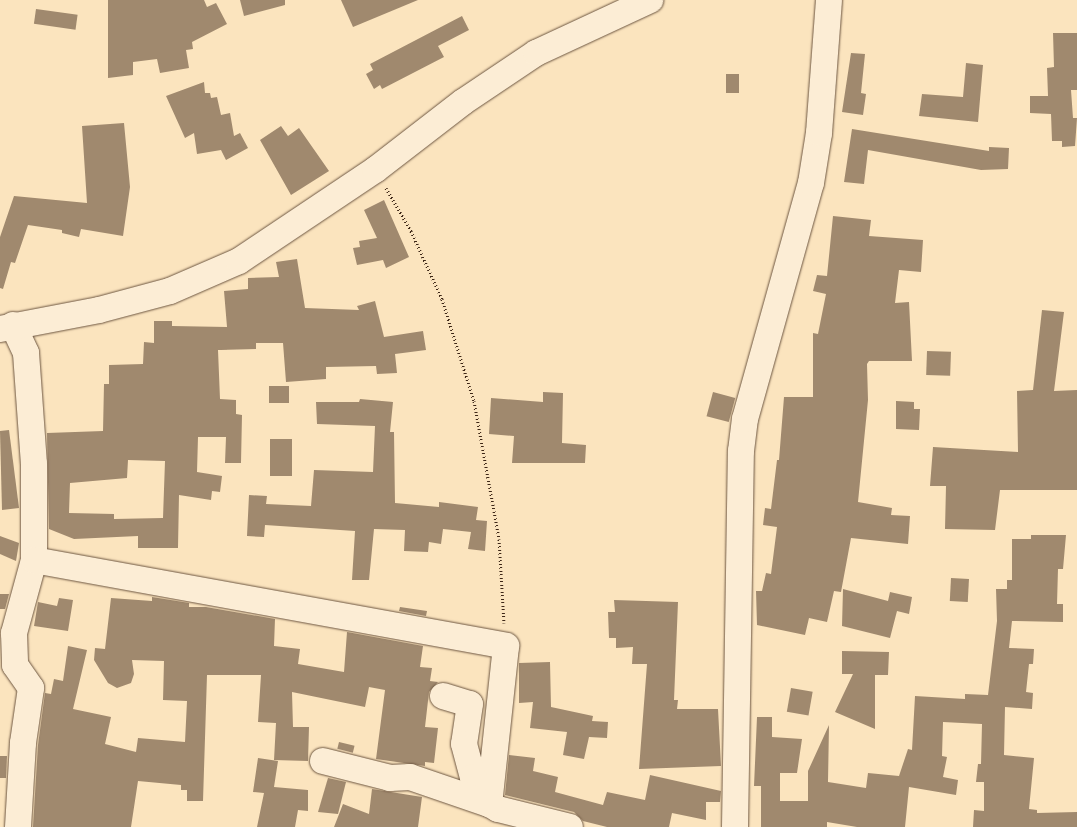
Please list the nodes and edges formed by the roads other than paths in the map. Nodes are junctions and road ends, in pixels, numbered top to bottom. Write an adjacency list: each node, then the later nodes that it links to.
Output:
1 (650, 0): 3 (street)
2 (829, 0): 10 (street)
3 (6, 327): 4 (street)
4 (34, 560): 7 (street); 8 (street)
5 (443, 696): 7 (street)
6 (323, 761): 7 (street)
7 (489, 804): 9 (street)
8 (18, 827)
9 (570, 827)
10 (734, 827)

